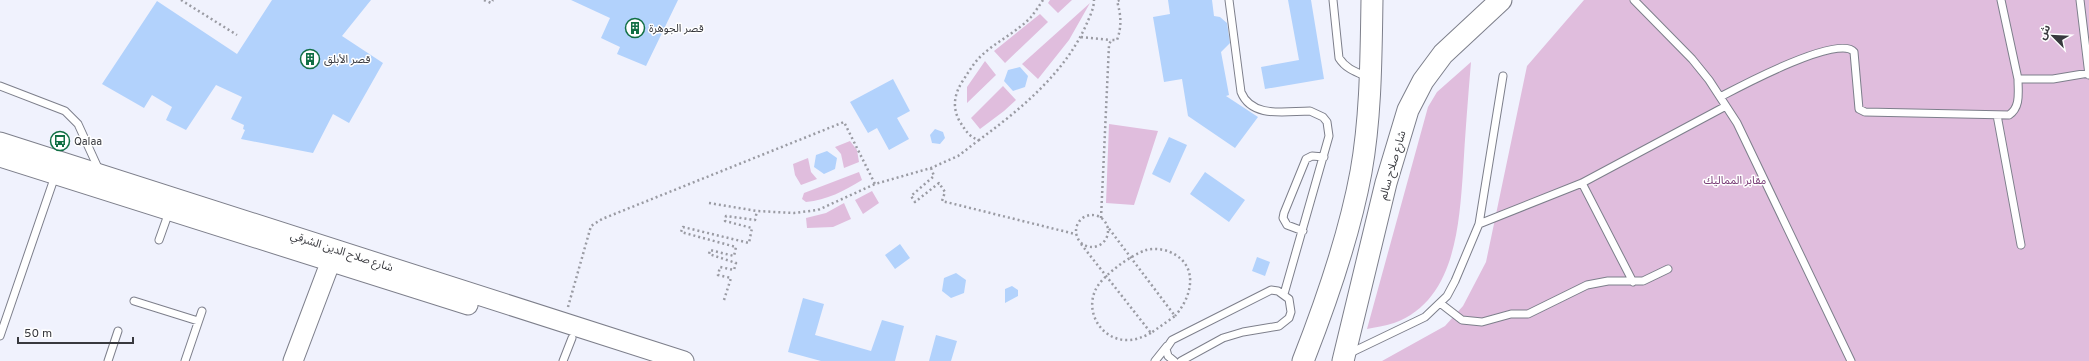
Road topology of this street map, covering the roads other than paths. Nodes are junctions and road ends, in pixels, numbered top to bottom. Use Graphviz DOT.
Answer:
graph roads {
  1 [pos="1229,0"];
  2 [pos="1333,0"];
  3 [pos="1372,0"];
  4 [pos="1501,0"];
  5 [pos="1634,0"];
  6 [pos="2001,0"];
  7 [pos="2080,0"];
  8 [pos="2089,74"];
  9 [pos="1503,76"];
  10 [pos="1371,78"];
  11 [pos="2018,79"];
  12 [pos="0,86"];
  13 [pos="1720,97"];
  14 [pos="1726,106"];
  15 [pos="1997,115"];
  16 [pos="0,142"];
  17 [pos="0,157"];
  18 [pos="1324,157"];
  19 [pos="100,174"];
  20 [pos="56,175"];
  21 [pos="1582,183"];
  22 [pos="169,211"];
  23 [pos="1478,224"];
  24 [pos="1303,230"];
  25 [pos="159,240"];
  26 [pos="2021,245"];
  27 [pos="333,256"];
  28 [pos="1668,269"];
  29 [pos="1633,282"];
  30 [pos="1284,294"];
  31 [pos="134,301"];
  32 [pos="1440,303"];
  33 [pos="202,311"];
  34 [pos="198,321"];
  35 [pos="118,331"];
  36 [pos="0,336"];
  37 [pos="572,338"];
  38 [pos="1167,346"];
  39 [pos="1344,359"];
  40 [pos="108,361"];
  41 [pos="185,361"];
  42 [pos="293,361"];
  43 [pos="563,361"];
  44 [pos="645,361"];
  45 [pos="684,361"];
  46 [pos="1155,361"];
  47 [pos="1174,361"];
  48 [pos="1181,361"];
  49 [pos="1303,361"];
  50 [pos="1851,361"];
  1 -- 18 [label="lane"];
  2 -- 10 [label="lane"];
  3 -- 10 [label="main road"];
  4 -- 39 [label="main road, شارع صلاح سالم"];
  5 -- 13 [label="lane"];
  6 -- 11 [label="lane"];
  7 -- 8 [label="lane"];
  8 -- 11 [label="lane"];
  9 -- 23 [label="lane"];
  10 -- 49 [label="main road"];
  11 -- 15 [label="lane"];
  12 -- 19 [label="lane"];
  13 -- 14 [label="lane"];
  13 -- 15 [label="lane"];
  14 -- 21 [label="lane"];
  14 -- 50 [label="lane"];
  15 -- 26 [label="lane"];
  16 -- 19 [label="main road, شارع صلاح الدين الشرقي"];
  17 -- 20 [label="main road, شارع صلاح الدين الشرقي"];
  18 -- 24 [label="lane"];
  18 -- 24 [label="lane"];
  19 -- 27 [label="main road, شارع صلاح الدين الشرقي"];
  20 -- 22 [label="main road, شارع صلاح الدين الشرقي"];
  20 -- 36 [label="lane"];
  21 -- 23 [label="lane"];
  21 -- 29 [label="lane"];
  22 -- 25 [label="lane"];
  22 -- 27 [label="main road, شارع صلاح الدين الشرقي"];
  23 -- 32 [label="lane"];
  24 -- 30 [label="lane"];
  27 -- 37 [label="main road, شارع صلاح الدين الشرقي"];
  27 -- 42 [label="main road"];
  27 -- 45 [label="main road, شارع صلاح الدين الشرقي"];
  28 -- 29 [label="lane"];
  29 -- 32 [label="lane"];
  30 -- 38 [label="lane"];
  30 -- 48 [label="lane"];
  31 -- 34 [label="lane"];
  32 -- 39 [label="lane"];
  33 -- 34 [label="lane"];
  34 -- 41 [label="lane"];
  35 -- 40 [label="lane"];
  37 -- 43 [label="lane"];
  37 -- 44 [label="main road, شارع صلاح الدين الشرقي"];
  38 -- 46 [label="lane"];
  38 -- 47 [label="lane"];
}
